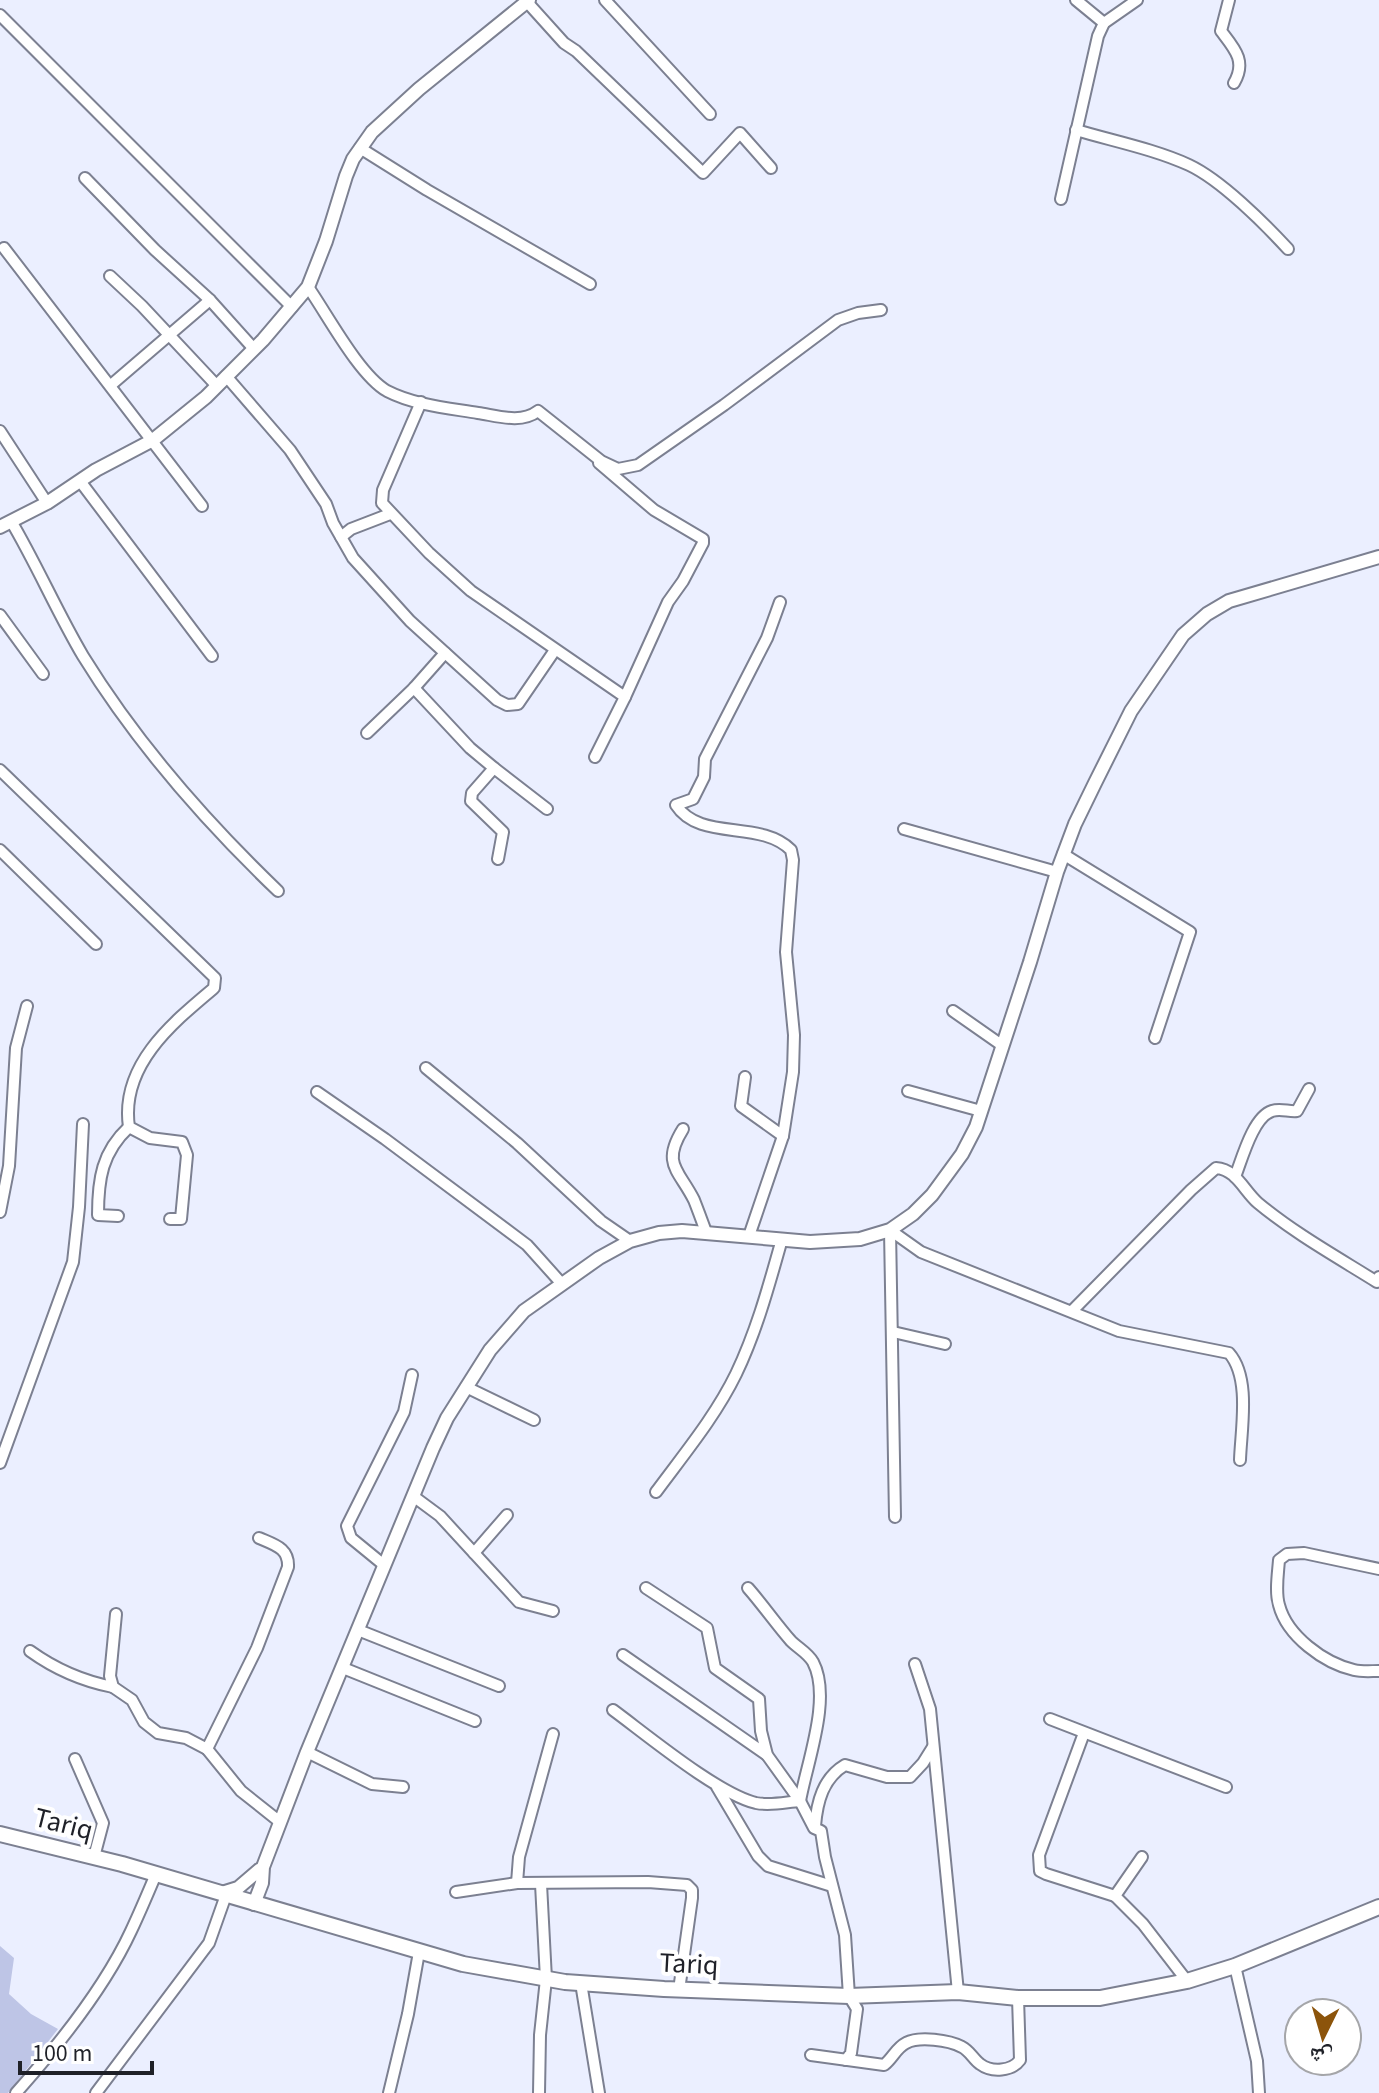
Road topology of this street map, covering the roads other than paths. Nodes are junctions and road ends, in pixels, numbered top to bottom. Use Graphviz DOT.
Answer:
graph roads {
  1 [pos="605,0"];
  2 [pos="1076,0"];
  3 [pos="1137,0"];
  4 [pos="1229,0"];
  5 [pos="528,1"];
  6 [pos="0,15"];
  7 [pos="1104,23"];
  8 [pos="1234,83"];
  9 [pos="710,114"];
  10 [pos="1076,130"];
  11 [pos="360,148"];
  12 [pos="771,168"];
  13 [pos="85,178"];
  14 [pos="1061,199"];
  15 [pos="4,248"];
  16 [pos="1288,249"];
  17 [pos="110,276"];
  18 [pos="590,284"];
  19 [pos="308,287"];
  20 [pos="210,300"];
  21 [pos="292,307"];
  22 [pos="881,310"];
  23 [pos="168,334"];
  24 [pos="254,349"];
  25 [pos="222,381"];
  26 [pos="111,385"];
  27 [pos="421,402"];
  28 [pos="530,417"];
  29 [pos="0,431"];
  30 [pos="153,440"];
  31 [pos="80,481"];
  32 [pos="47,503"];
  33 [pos="202,506"];
  34 [pos="390,514"];
  35 [pos="6,524"];
  36 [pos="341,537"];
  37 [pos="1379,557"];
  38 [pos="780,602"];
  39 [pos="0,615"];
  40 [pos="555,650"];
  41 [pos="445,653"];
  42 [pos="212,656"];
  43 [pos="43,674"];
  44 [pos="414,688"];
  45 [pos="625,697"];
  46 [pos="367,733"];
  47 [pos="595,757"];
  48 [pos="494,768"];
  49 [pos="0,770"];
  50 [pos="547,809"];
  51 [pos="904,829"];
  52 [pos="0,850"];
  53 [pos="1063,854"];
  54 [pos="498,859"];
  55 [pos="1057,872"];
  56 [pos="278,891"];
  57 [pos="96,944"];
  58 [pos="27,1006"];
  59 [pos="953,1011"];
  60 [pos="1155,1038"];
  61 [pos="1003,1046"];
  62 [pos="426,1068"];
  63 [pos="745,1077"];
  64 [pos="1309,1089"];
  65 [pos="908,1091"];
  66 [pos="317,1092"];
  67 [pos="981,1111"];
  68 [pos="83,1124"];
  69 [pos="129,1127"];
  70 [pos="683,1129"];
  71 [pos="783,1136"];
  72 [pos="1235,1177"];
  73 [pos="0,1212"];
  74 [pos="118,1216"];
  75 [pos="170,1219"];
  76 [pos="890,1230"];
  77 [pos="706,1232"];
  78 [pos="749,1236"];
  79 [pos="782,1239"];
  80 [pos="630,1241"];
  81 [pos="1378,1281"];
  82 [pos="562,1284"];
  83 [pos="1072,1311"];
  84 [pos="893,1332"];
  85 [pos="945,1344"];
  86 [pos="412,1375"];
  87 [pos="466,1387"];
  88 [pos="534,1420"];
  89 [pos="1240,1460"];
  90 [pos="0,1463"];
  91 [pos="656,1492"];
  92 [pos="413,1496"];
  93 [pos="507,1515"];
  94 [pos="895,1517"];
  95 [pos="259,1538"];
  96 [pos="474,1553"];
  97 [pos="384,1565"];
  98 [pos="1379,1569"];
  99 [pos="646,1588"];
  100 [pos="748,1588"];
  101 [pos="553,1611"];
  102 [pos="116,1614"];
  103 [pos="358,1630"];
  104 [pos="30,1651"];
  105 [pos="623,1655"];
  106 [pos="915,1664"];
  107 [pos="343,1668"];
  108 [pos="1379,1671"];
  109 [pos="499,1686"];
  110 [pos="113,1687"];
  111 [pos="613,1710"];
  112 [pos="1050,1719"];
  113 [pos="475,1721"];
  114 [pos="1084,1733"];
  115 [pos="553,1734"];
  116 [pos="933,1747"];
  117 [pos="207,1749"];
  118 [pos="307,1752"];
  119 [pos="767,1755"];
  120 [pos="75,1759"];
  121 [pos="715,1784"];
  122 [pos="403,1787"];
  123 [pos="1226,1787"];
  124 [pos="800,1801"];
  125 [pos="280,1822"];
  126 [pos="814,1828"];
  127 [pos="0,1834"];
  128 [pos="94,1857"];
  129 [pos="1142,1857"];
  130 [pos="262,1870"];
  131 [pos="156,1874"];
  132 [pos="517,1883"];
  133 [pos="541,1884"];
  134 [pos="832,1886"];
  135 [pos="456,1892"];
  136 [pos="1115,1896"];
  137 [pos="235,1898"];
  138 [pos="1379,1907"];
  139 [pos="275,1909"];
  140 [pos="419,1952"];
  141 [pos="1235,1966"];
  142 [pos="546,1979"];
  143 [pos="1187,1981"];
  144 [pos="581,1983"];
  145 [pos="679,1990"];
  146 [pos="958,1992"];
  147 [pos="849,1996"];
  148 [pos="1018,1998"];
  149 [pos="811,2055"];
  150 [pos="846,2060"];
  151 [pos="16,2093"];
  152 [pos="96,2093"];
  153 [pos="389,2093"];
  154 [pos="539,2093"];
  155 [pos="599,2093"];
  156 [pos="1261,2093"];
  1 -- 9 [label="street"];
  2 -- 7 [label="street"];
  3 -- 7 [label="street"];
  4 -- 8 [label="street"];
  5 -- 11 [label="street"];
  5 -- 12 [label="street"];
  6 -- 21 [label="street"];
  7 -- 10 [label="street"];
  10 -- 14 [label="street"];
  10 -- 16 [label="street"];
  11 -- 18 [label="street"];
  11 -- 19 [label="street"];
  13 -- 20 [label="street"];
  15 -- 26 [label="street"];
  17 -- 23 [label="street"];
  19 -- 21 [label="street"];
  19 -- 27 [label="street"];
  20 -- 23 [label="street"];
  20 -- 24 [label="street"];
  21 -- 24 [label="street"];
  22 -- 28 [label="street"];
  23 -- 25 [label="street"];
  23 -- 26 [label="street"];
  24 -- 25 [label="street"];
  25 -- 30 [label="street"];
  25 -- 36 [label="street"];
  26 -- 30 [label="street"];
  27 -- 28 [label="street"];
  27 -- 34 [label="street"];
  28 -- 45 [label="street"];
  29 -- 32 [label="street"];
  30 -- 31 [label="street"];
  30 -- 33 [label="street"];
  31 -- 32 [label="street"];
  31 -- 42 [label="street"];
  32 -- 35 [label="street"];
  34 -- 36 [label="street"];
  34 -- 40 [label="street"];
  35 -- 56 [label="street"];
  36 -- 41 [label="street"];
  37 -- 53 [label="street"];
  38 -- 71 [label="street"];
  39 -- 43 [label="street"];
  40 -- 41 [label="street"];
  40 -- 45 [label="street"];
  41 -- 44 [label="street"];
  44 -- 46 [label="street"];
  44 -- 48 [label="street"];
  45 -- 47 [label="street"];
  48 -- 50 [label="street"];
  48 -- 54 [label="street"];
  49 -- 69 [label="street"];
  51 -- 55 [label="street"];
  52 -- 57 [label="street"];
  53 -- 55 [label="street"];
  53 -- 60 [label="street"];
  55 -- 61 [label="street"];
  58 -- 73 [label="street"];
  59 -- 61 [label="street"];
  61 -- 67 [label="street"];
  62 -- 80 [label="street"];
  63 -- 71 [label="street"];
  64 -- 72 [label="street"];
  65 -- 67 [label="street"];
  66 -- 82 [label="street"];
  67 -- 76 [label="street"];
  68 -- 90 [label="street"];
  69 -- 74 [label="street"];
  69 -- 75 [label="street"];
  70 -- 77 [label="street"];
  71 -- 78 [label="street"];
  72 -- 81 [label="street"];
  72 -- 83 [label="street"];
  76 -- 79 [label="street"];
  76 -- 83 [label="street"];
  76 -- 84 [label="street"];
  77 -- 78 [label="street"];
  77 -- 80 [label="street"];
  78 -- 79 [label="street"];
  79 -- 91 [label="street"];
  80 -- 82 [label="street"];
  82 -- 87 [label="street"];
  83 -- 89 [label="street"];
  84 -- 85 [label="street"];
  84 -- 94 [label="street"];
  86 -- 97 [label="street"];
  87 -- 88 [label="street"];
  87 -- 92 [label="street"];
  92 -- 96 [label="street"];
  92 -- 97 [label="street"];
  93 -- 96 [label="street"];
  95 -- 117 [label="street"];
  96 -- 101 [label="street"];
  97 -- 103 [label="street"];
  98 -- 108 [label="street"];
  99 -- 119 [label="street"];
  100 -- 124 [label="street"];
  102 -- 110 [label="street"];
  103 -- 107 [label="street"];
  103 -- 109 [label="street"];
  104 -- 110 [label="street"];
  105 -- 119 [label="street"];
  106 -- 116 [label="street"];
  107 -- 113 [label="street"];
  107 -- 118 [label="street"];
  110 -- 117 [label="street"];
  111 -- 121 [label="street"];
  112 -- 114 [label="street"];
  114 -- 123 [label="street"];
  114 -- 136 [label="street"];
  115 -- 132 [label="street"];
  116 -- 126 [label="street"];
  116 -- 146 [label="street"];
  117 -- 125 [label="street"];
  118 -- 122 [label="street"];
  118 -- 125 [label="street"];
  119 -- 124 [label="street"];
  120 -- 128 [label="street"];
  121 -- 124 [label="street"];
  121 -- 134 [label="street"];
  124 -- 126 [label="street"];
  125 -- 130 [label="street"];
  126 -- 134 [label="street"];
  127 -- 128 [label="main road, Tariq"];
  128 -- 131 [label="main road, Tariq"];
  129 -- 136 [label="street"];
  130 -- 137 [label="street"];
  130 -- 137 [label="street"];
  130 -- 139 [label="street"];
  131 -- 137 [label="main road, Tariq"];
  131 -- 151 [label="street"];
  132 -- 133 [label="street"];
  132 -- 135 [label="street"];
  133 -- 142 [label="street"];
  133 -- 145 [label="street"];
  134 -- 147 [label="street"];
  136 -- 143 [label="street"];
  137 -- 139 [label="main road, Tariq"];
  137 -- 152 [label="street"];
  138 -- 141 [label="main road, Tariq"];
  139 -- 140 [label="main road, Tariq"];
  140 -- 142 [label="main road, Tariq"];
  140 -- 153 [label="street"];
  141 -- 143 [label="main road, Tariq"];
  141 -- 156 [label="street"];
  142 -- 144 [label="main road, Tariq"];
  142 -- 154 [label="street"];
  143 -- 148 [label="main road, Tariq"];
  144 -- 145 [label="main road, Tariq"];
  144 -- 155 [label="street"];
  145 -- 147 [label="main road, Tariq"];
  146 -- 147 [label="main road, Tariq"];
  146 -- 148 [label="main road, Tariq"];
  147 -- 150 [label="street"];
  148 -- 150 [label="street"];
  149 -- 150 [label="street"];
}
